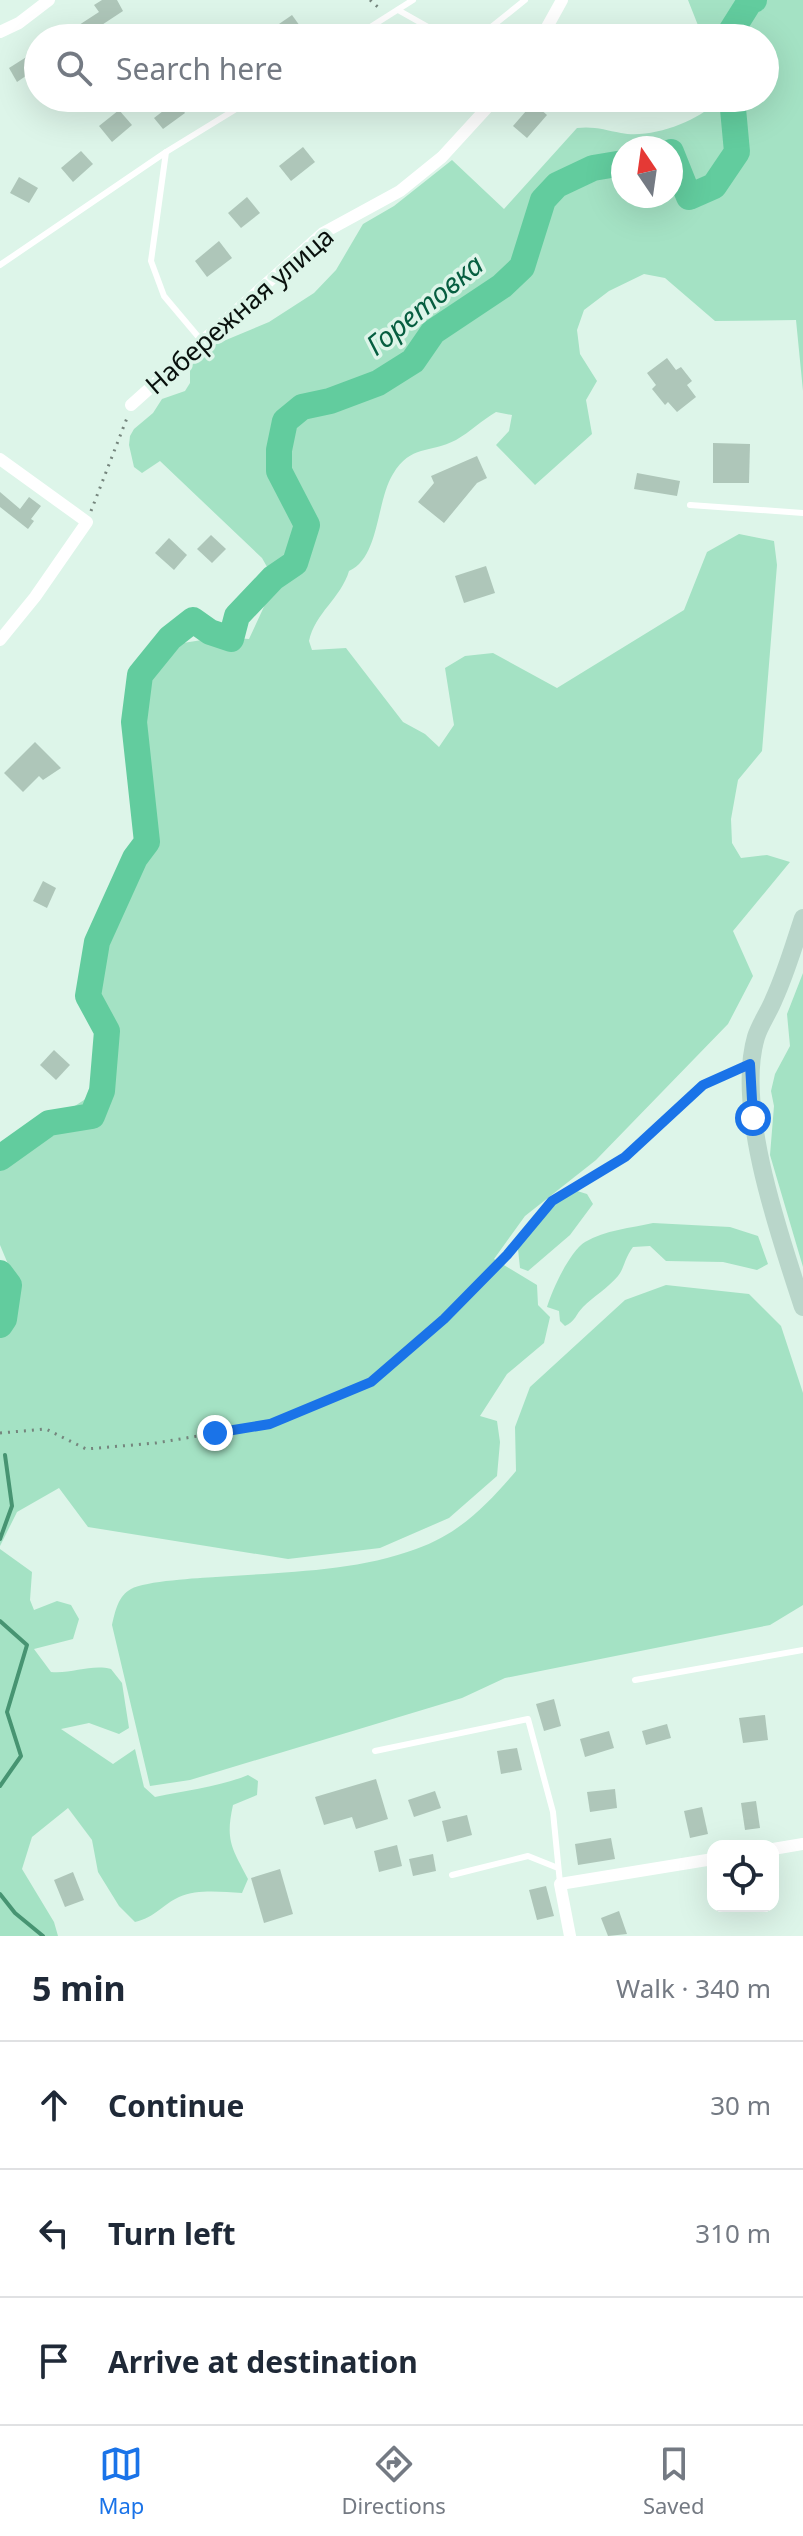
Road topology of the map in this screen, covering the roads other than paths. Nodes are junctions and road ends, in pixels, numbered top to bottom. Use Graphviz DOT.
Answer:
graph roads {
  1 [pos="49,0"];
  2 [pos="413,0"];
  3 [pos="525,0"];
  4 [pos="562,0"];
  5 [pos="398,10"];
  6 [pos="376,24"];
  7 [pos="423,24"];
  8 [pos="495,24"];
  9 [pos="549,24"];
  10 [pos="0,32"];
  11 [pos="231,112"];
  12 [pos="483,112"];
  13 [pos="166,152"];
  14 [pos="0,265"];
  15 [pos="201,340"];
  16 [pos="131,405"];
  17 [pos="0,459"];
  18 [pos="690,505"];
  19 [pos="803,513"];
  20 [pos="0,640"];
  21 [pos="803,918"];
  22 [pos="803,1307"];
  23 [pos="803,1650"];
  24 [pos="635,1680"];
  25 [pos="375,1751"];
  26 [pos="803,1844"];
  27 [pos="779,1848"];
  28 [pos="707,1860"];
  29 [pos="558,1868"];
  30 [pos="452,1875"];
  31 [pos="560,1884"];
  32 [pos="570,1936"];
  1 -- 10 [label="street"];
  2 -- 5 [label="lane"];
  3 -- 8 [label="lane"];
  4 -- 9 [label="street"];
  5 -- 6 [label="lane"];
  5 -- 7 [label="lane"];
  11 -- 13 [label="lane"];
  12 -- 15 [label="street, Набережная улица"];
  13 -- 14 [label="lane"];
  13 -- 15 [label="lane"];
  15 -- 16 [label="street, Набережная улица"];
  17 -- 20 [label="street"];
  18 -- 19 [label="lane"];
  21 -- 22 [label="street"];
  23 -- 24 [label="lane"];
  25 -- 29 [label="lane"];
  26 -- 27 [label="street"];
  28 -- 31 [label="street"];
  29 -- 30 [label="lane"];
  29 -- 31 [label="lane"];
  31 -- 32 [label="street"];
}
